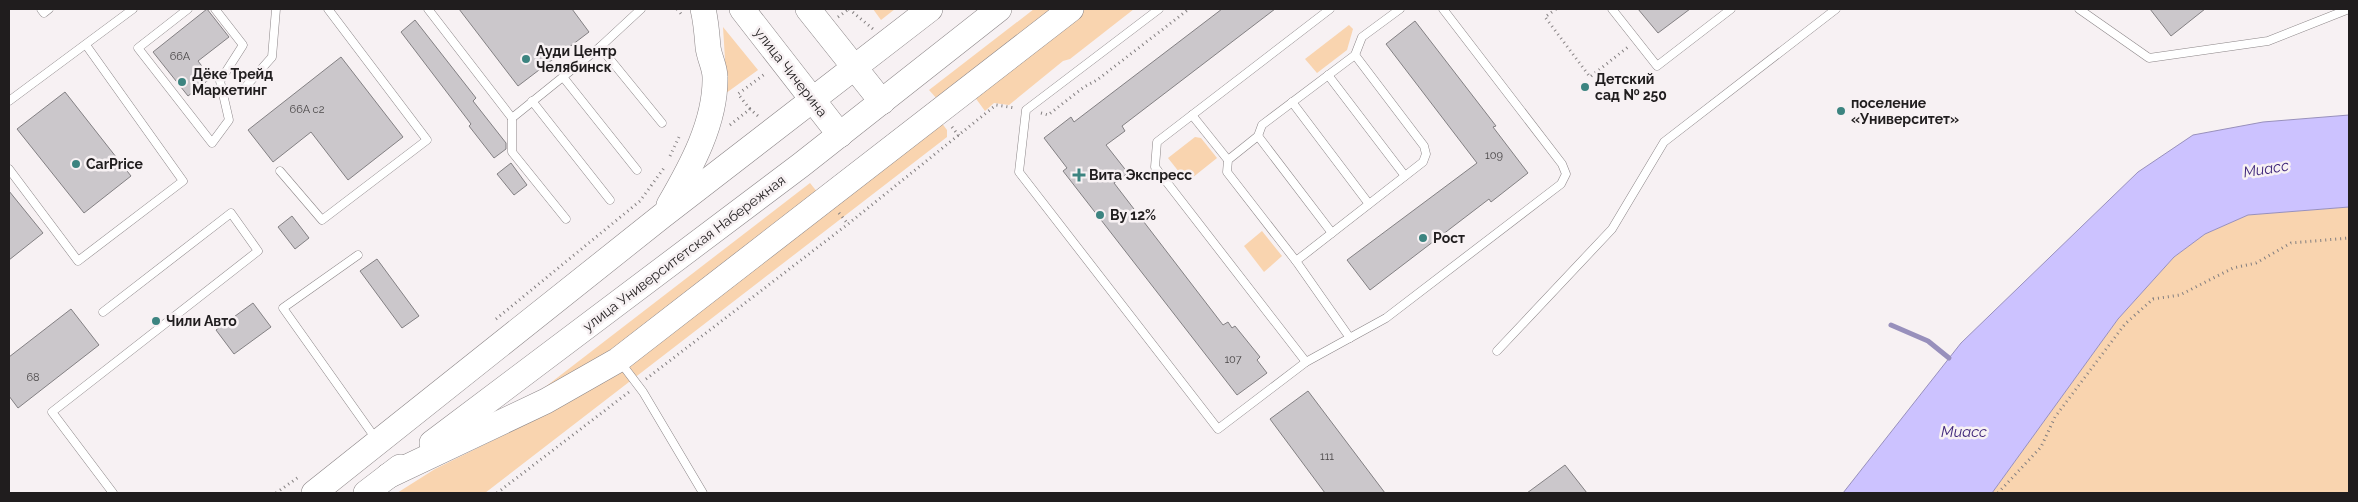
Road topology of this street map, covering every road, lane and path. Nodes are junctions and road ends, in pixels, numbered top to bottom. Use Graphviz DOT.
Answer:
graph roads {
  1 [pos="42,9"];
  2 [pos="49,9"];
  3 [pos="133,9"];
  4 [pos="188,9"];
  5 [pos="215,9"];
  6 [pos="276,9"];
  7 [pos="328,9"];
  8 [pos="428,9"];
  9 [pos="641,9"];
  10 [pos="677,9"];
  11 [pos="742,9"];
  12 [pos="808,9"];
  13 [pos="930,9"];
  14 [pos="999,9"];
  15 [pos="1070,9"];
  16 [pos="1159,9"];
  17 [pos="1330,9"];
  18 [pos="1400,9"];
  19 [pos="1443,9"];
  20 [pos="1556,9"];
  21 [pos="1612,9"];
  22 [pos="1731,9"];
  23 [pos="1836,9"];
  24 [pos="2079,9"];
  25 [pos="2349,9"];
  26 [pos="695,15"];
  27 [pos="1637,41"];
  28 [pos="86,45"];
  29 [pos="600,47"];
  30 [pos="1355,55"];
  31 [pos="854,66"];
  32 [pos="1328,75"];
  33 [pos="563,77"];
  34 [pos="241,92"];
  35 [pos="813,99"];
  36 [pos="9,101"];
  37 [pos="532,101"];
  38 [pos="882,102"];
  39 [pos="1292,102"];
  40 [pos="1192,115"];
  41 [pos="512,118"];
  42 [pos="662,123"];
  43 [pos="682,129"];
  44 [pos="840,136"];
  45 [pos="959,136"];
  46 [pos="1258,136"];
  47 [pos="1228,160"];
  48 [pos="9,169"];
  49 [pos="636,170"];
  50 [pos="280,171"];
  51 [pos="1405,176"];
  52 [pos="610,200"];
  53 [pos="1369,204"];
  54 [pos="662,216"];
  55 [pos="566,219"];
  56 [pos="1332,233"];
  57 [pos="2349,238"];
  58 [pos="358,255"];
  59 [pos="1296,260"];
  60 [pos="103,312"];
  61 [pos="496,319"];
  62 [pos="1350,338"];
  63 [pos="1497,351"];
  64 [pos="618,360"];
  65 [pos="1306,362"];
  66 [pos="638,385"];
  67 [pos="379,442"];
  68 [pos="388,476"];
  69 [pos="113,493"];
  70 [pos="314,493"];
  71 [pos="366,493"];
  72 [pos="497,493"];
  73 [pos="703,493"];
  74 [pos="1998,493"];
  1 -- 2 [label="lane"];
  3 -- 28 [label="lane"];
  4 -- 5 [label="lane"];
  6 -- 34 [label="lane"];
  7 -- 50 [label="lane"];
  8 -- 41 [label="lane"];
  9 -- 29 [label="lane"];
  10 -- 26 [label="path"];
  11 -- 35 [label="main road, улица Чичерина"];
  12 -- 31 [label="main road"];
  13 -- 31 [label="main road"];
  14 -- 38 [label="main road, улица Университетская Набережная"];
  15 -- 64 [label="main road"];
  16 -- 65 [label="lane"];
  17 -- 40 [label="lane"];
  18 -- 30 [label="lane"];
  19 -- 62 [label="lane"];
  20 -- 27 [label="path"];
  21 -- 27 [label="lane"];
  22 -- 27 [label="lane"];
  23 -- 63 [label="lane"];
  24 -- 25 [label="lane"];
  26 -- 54 [label="main road"];
  28 -- 36 [label="lane"];
  28 -- 48 [label="lane"];
  29 -- 33 [label="lane"];
  29 -- 42 [label="lane"];
  30 -- 32 [label="lane"];
  30 -- 51 [label="lane"];
  31 -- 35 [label="main road"];
  31 -- 38 [label="main road"];
  32 -- 39 [label="lane"];
  32 -- 51 [label="lane"];
  33 -- 37 [label="lane"];
  33 -- 49 [label="lane"];
  35 -- 44 [label="main road, улица Чичерина"];
  35 -- 54 [label="main road"];
  37 -- 41 [label="lane"];
  37 -- 52 [label="lane"];
  38 -- 44 [label="main road, улица Университетская Набережная"];
  39 -- 46 [label="lane"];
  39 -- 53 [label="lane"];
  40 -- 47 [label="lane"];
  40 -- 65 [label="lane"];
  41 -- 55 [label="lane"];
  43 -- 61 [label="path"];
  44 -- 68 [label="main road, улица Университетская Набережная"];
  45 -- 66 [label="path"];
  46 -- 47 [label="lane"];
  46 -- 56 [label="lane"];
  47 -- 59 [label="lane"];
  51 -- 53 [label="lane"];
  53 -- 56 [label="lane"];
  54 -- 67 [label="main road"];
  56 -- 59 [label="lane"];
  57 -- 74 [label="path"];
  58 -- 67 [label="lane"];
  59 -- 62 [label="lane"];
  60 -- 69 [label="lane"];
  62 -- 65 [label="lane"];
  64 -- 66 [label="lane"];
  64 -- 68 [label="main road"];
  66 -- 72 [label="path"];
  66 -- 73 [label="lane"];
  67 -- 70 [label="main road"];
  68 -- 71 [label="main road, улица Университетская Набережная"];
}
